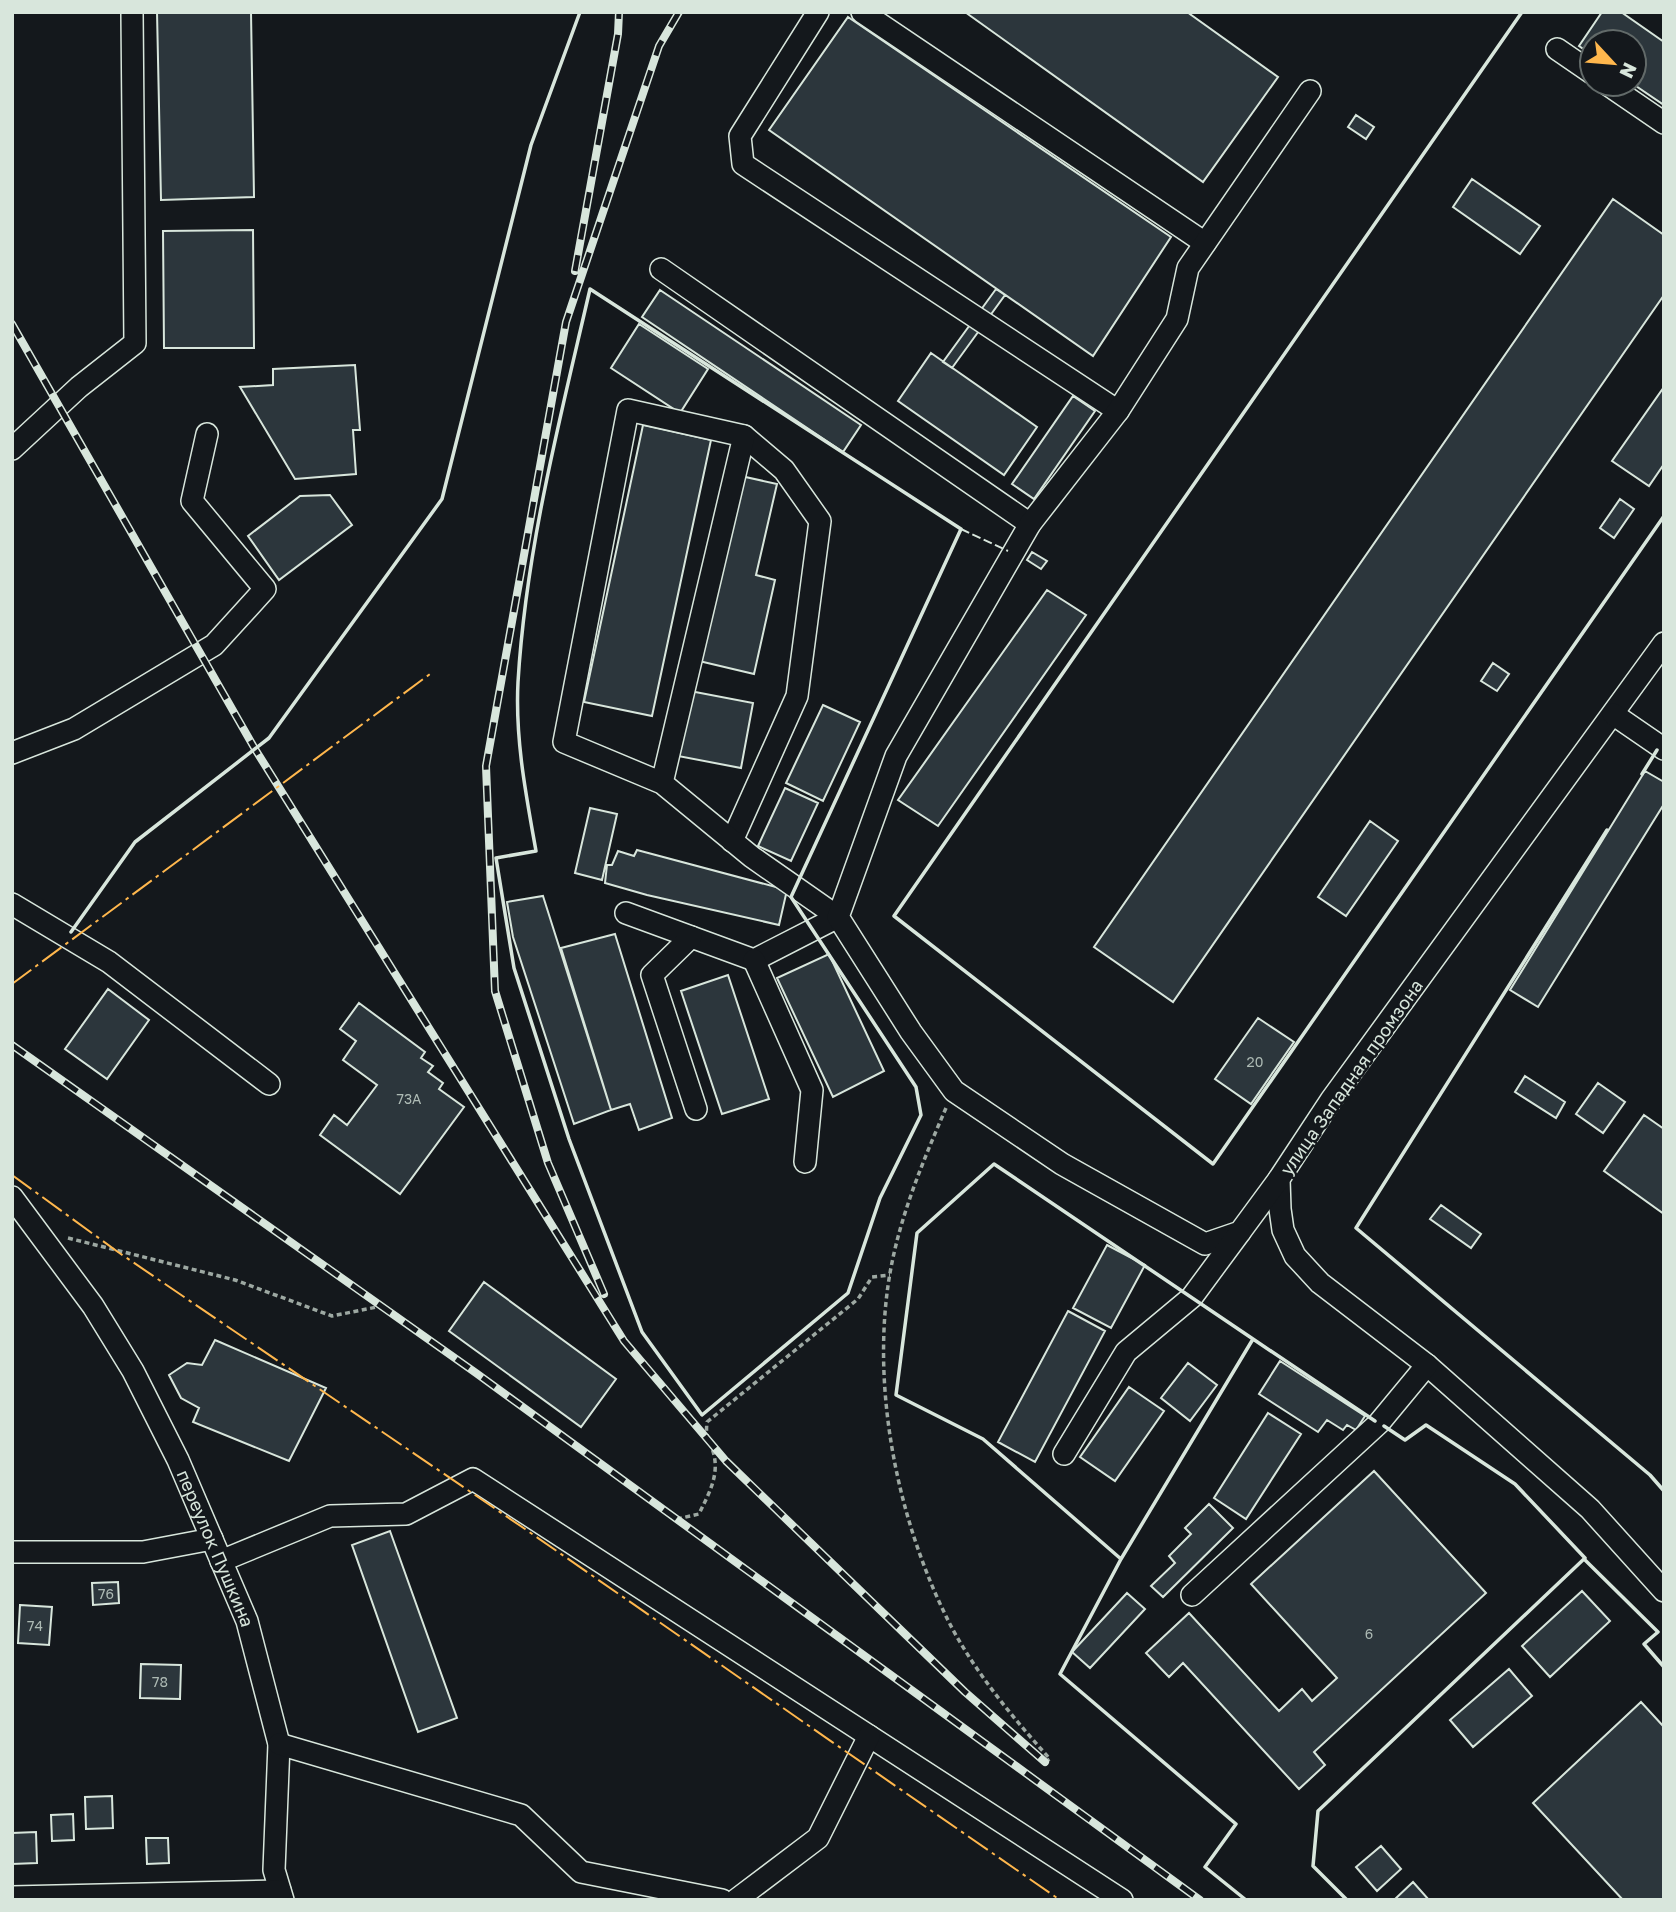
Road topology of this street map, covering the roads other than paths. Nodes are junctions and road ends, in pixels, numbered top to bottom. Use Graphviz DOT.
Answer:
graph roads {
  1 [pos="132,12"];
  2 [pos="818,12"];
  3 [pos="862,12"];
  4 [pos="1557,49"];
  5 [pos="1578,63"];
  6 [pos="1310,92"];
  7 [pos="1627,98"];
  8 [pos="1664,123"];
  9 [pos="1205,243"];
  10 [pos="661,269"];
  11 [pos="1118,411"];
  12 [pos="207,434"];
  13 [pos="744,436"];
  14 [pos="12,449"];
  15 [pos="1030,524"];
  16 [pos="1664,643"];
  17 [pos="1613,714"];
  18 [pos="1664,749"];
  19 [pos="12,753"];
  20 [pos="662,783"];
  21 [pos="732,841"];
  22 [pos="12,904"];
  23 [pos="626,913"];
  24 [pos="838,917"];
  25 [pos="691,937"];
  26 [pos="754,960"];
  27 [pos="269,1084"];
  28 [pos="696,1109"];
  29 [pos="805,1162"];
  30 [pos="1279,1179"];
  31 [pos="12,1197"];
  32 [pos="1240,1232"];
  33 [pos="1427,1365"];
  34 [pos="1064,1454"];
  35 [pos="212,1539"];
  36 [pos="12,1552"];
  37 [pos="221,1561"];
  38 [pos="1664,1591"];
  39 [pos="1192,1595"];
  40 [pos="869,1736"];
  41 [pos="279,1744"];
  42 [pos="282,1895"];
  43 [pos="12,1897"];
  44 [pos="722,1900"];
  45 [pos="736,1900"];
  46 [pos="1122,1900"];
  1 -- 14 [label="street"];
  2 -- 11 [label="street"];
  3 -- 9 [label="street"];
  4 -- 5 [label="street"];
  6 -- 9 [label="street"];
  7 -- 8 [label="street"];
  9 -- 11 [label="street"];
  10 -- 15 [label="street"];
  11 -- 15 [label="street"];
  12 -- 19 [label="street"];
  13 -- 20 [label="street"];
  13 -- 20 [label="street"];
  13 -- 21 [label="street"];
  15 -- 24 [label="street"];
  16 -- 17 [label="street, улица Западная промзона"];
  17 -- 18 [label="street"];
  17 -- 30 [label="street, улица Западная промзона"];
  20 -- 21 [label="street"];
  21 -- 24 [label="street"];
  22 -- 27 [label="street"];
  23 -- 25 [label="street"];
  24 -- 26 [label="street"];
  24 -- 32 [label="street"];
  25 -- 26 [label="street"];
  25 -- 28 [label="street"];
  26 -- 29 [label="street"];
  30 -- 32 [label="street"];
  30 -- 33 [label="street, улица Западная промзона"];
  31 -- 35 [label="street, переулок Пушкина"];
  32 -- 34 [label="street"];
  33 -- 38 [label="street, улица Западная промзона"];
  33 -- 39 [label="street"];
  35 -- 36 [label="street"];
  35 -- 37 [label="street, переулок Пушкина"];
  37 -- 40 [label="street"];
  37 -- 41 [label="street, переулок Пушкина"];
  40 -- 45 [label="street"];
  40 -- 46 [label="street"];
  41 -- 42 [label="street, переулок Пушкина"];
  41 -- 44 [label="street"];
  42 -- 43 [label="street"];
}
